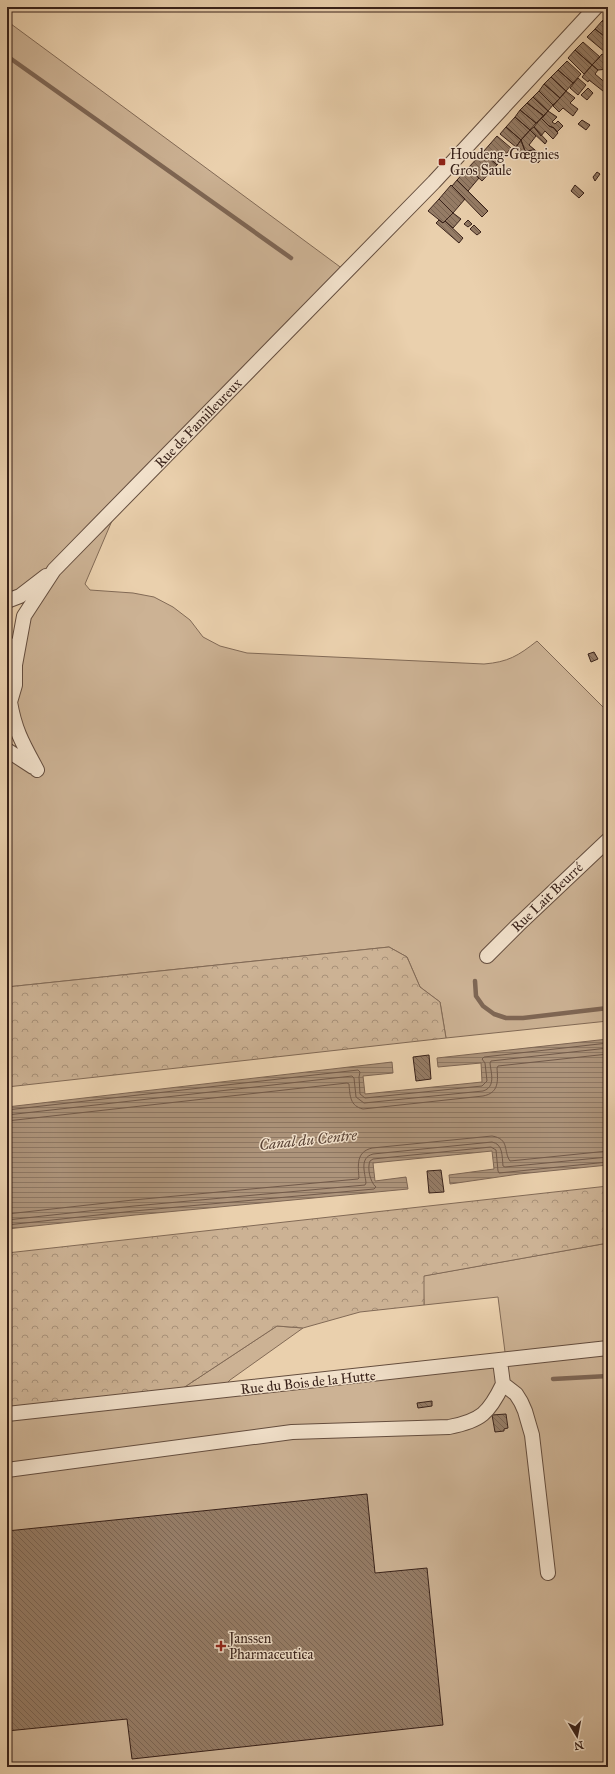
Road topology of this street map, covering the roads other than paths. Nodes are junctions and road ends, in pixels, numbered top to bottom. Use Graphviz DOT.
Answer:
graph roads {
  1 [pos="596,7"];
  2 [pos="54,570"];
  3 [pos="7,602"];
  4 [pos="7,643"];
  5 [pos="15,665"];
  6 [pos="9,705"];
  7 [pos="7,750"];
  8 [pos="608,840"];
  9 [pos="487,956"];
  10 [pos="608,1348"];
  11 [pos="500,1361"];
  12 [pos="503,1384"];
  13 [pos="7,1414"];
  14 [pos="7,1470"];
  15 [pos="548,1573"];
  1 -- 2 [label="street, Rue de Familleureux"];
  2 -- 3 [label="street"];
  2 -- 5 [label="street, Rue de Familleureux"];
  4 -- 5 [label="street, Rue de Familleureux"];
  5 -- 6 [label="street, Rue de Familleureux"];
  6 -- 7 [label="street"];
  8 -- 9 [label="street, Rue Lait Beurré"];
  10 -- 11 [label="street, Rue du Bois de la Hutte"];
  11 -- 12 [label="street"];
  11 -- 13 [label="street, Rue du Bois de la Hutte"];
  12 -- 14 [label="street"];
  12 -- 15 [label="street"];
}
